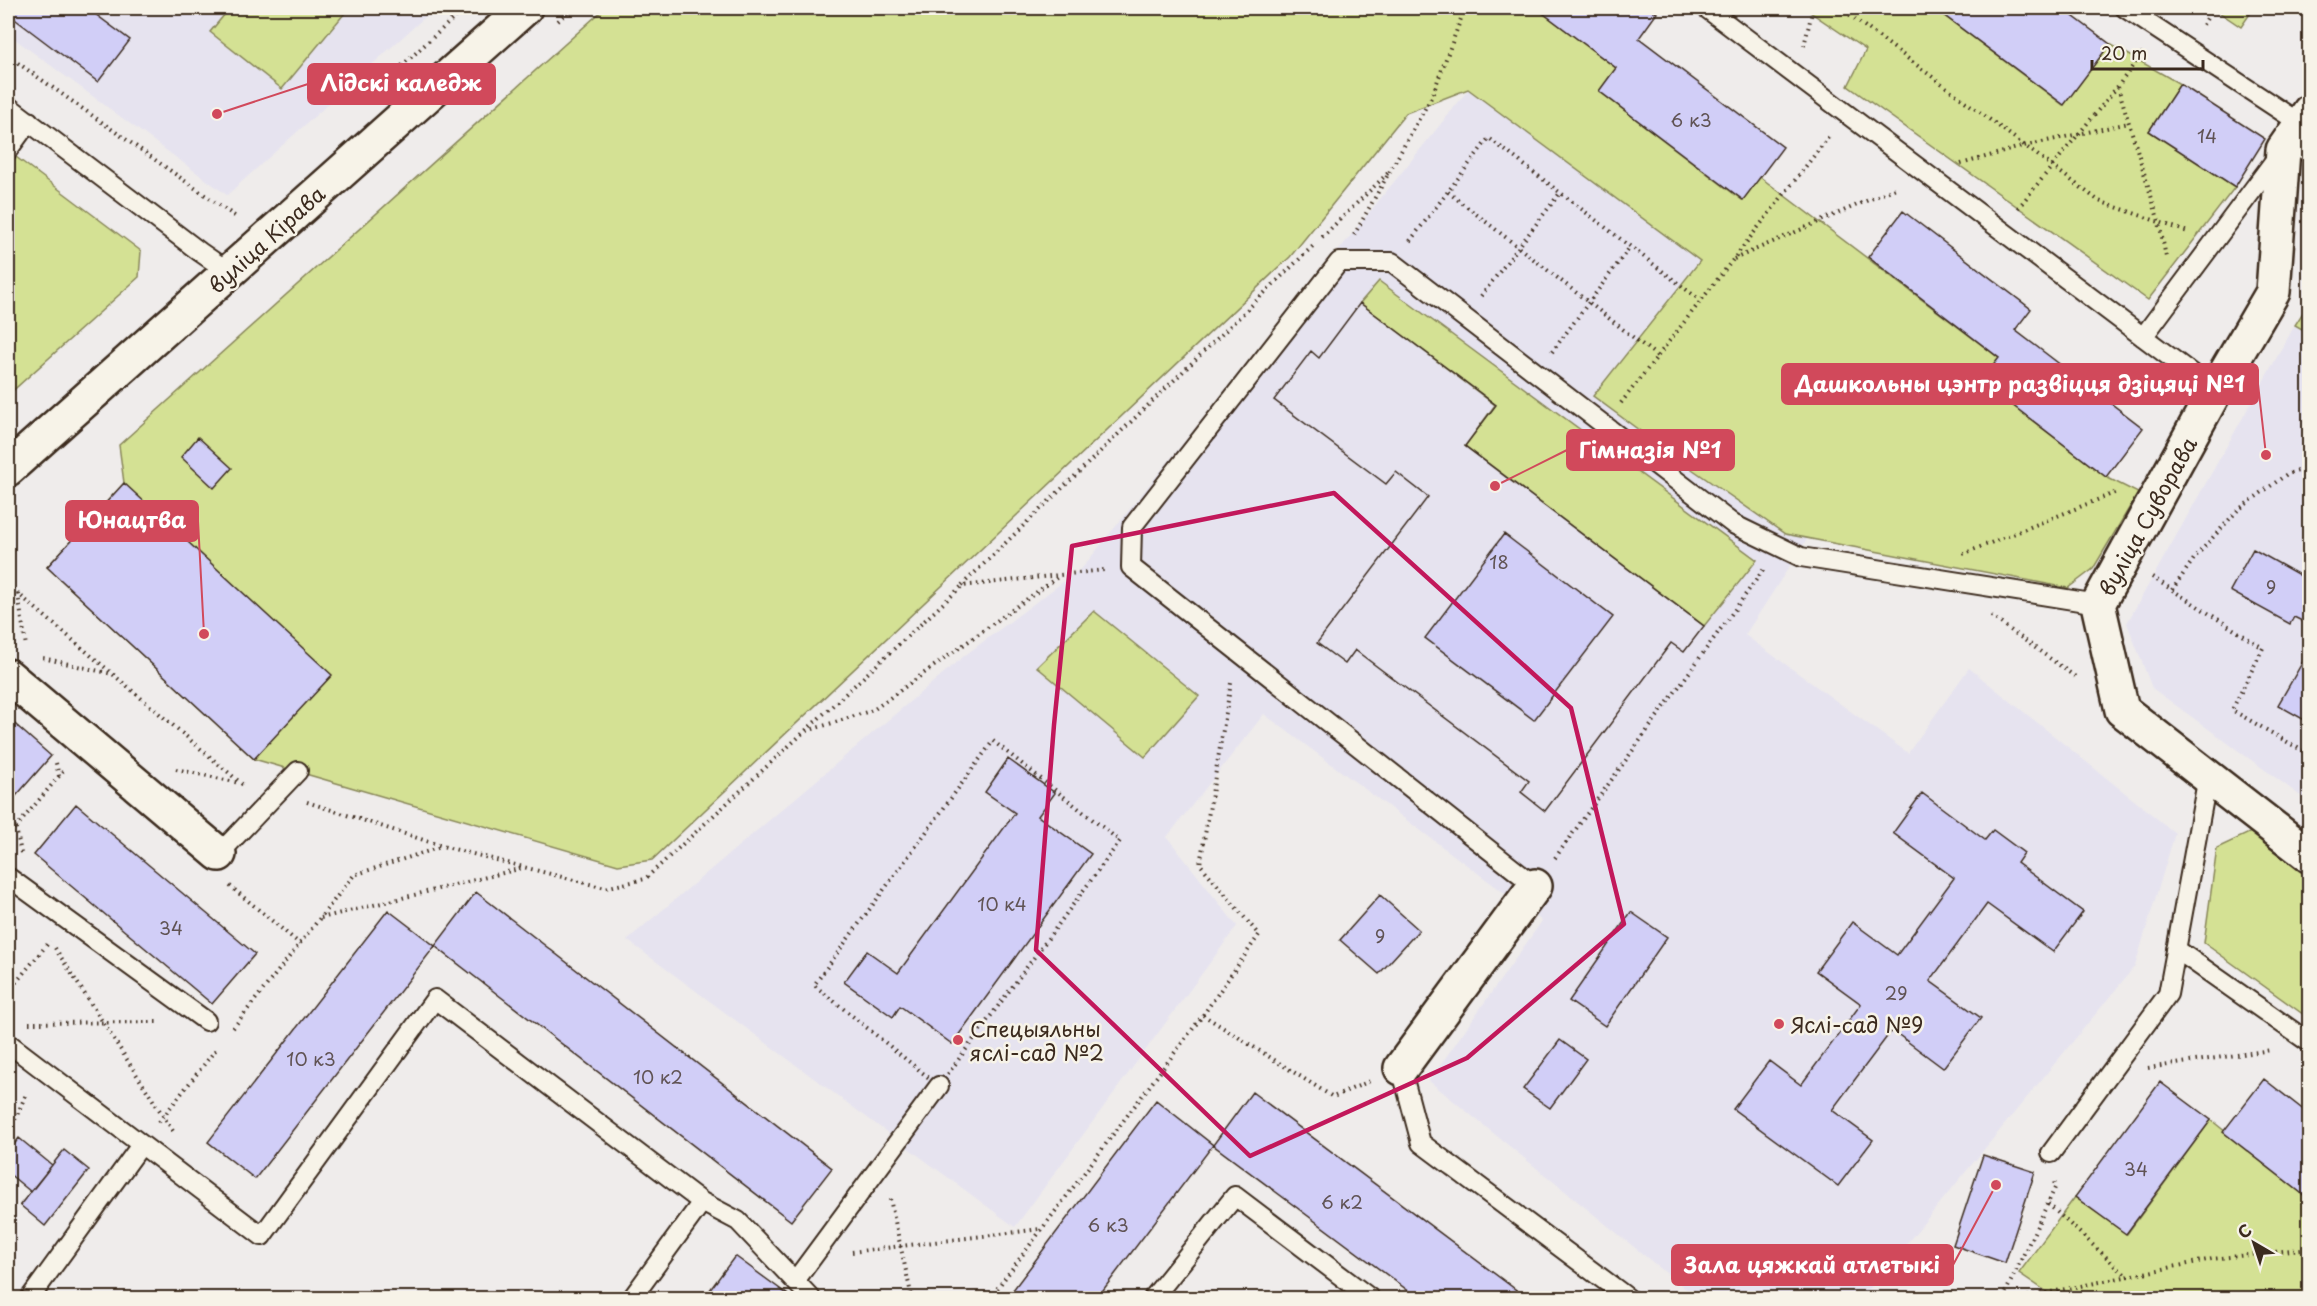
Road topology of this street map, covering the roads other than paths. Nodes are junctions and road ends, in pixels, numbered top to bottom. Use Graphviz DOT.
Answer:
graph roads {
  1 [pos="525,8"];
  2 [pos="1706,8"];
  3 [pos="2125,8"];
  4 [pos="8,106"];
  5 [pos="28,121"];
  6 [pos="2298,136"];
  7 [pos="8,150"];
  8 [pos="229,272"];
  9 [pos="2143,337"];
  10 [pos="2215,391"];
  11 [pos="8,469"];
  12 [pos="2098,604"];
  13 [pos="8,676"];
  14 [pos="298,771"];
  15 [pos="2208,776"];
  16 [pos="219,854"];
  17 [pos="2310,856"];
  18 [pos="8,877"];
  19 [pos="1534,886"];
  20 [pos="2176,949"];
  21 [pos="206,1021"];
  22 [pos="8,1043"];
  23 [pos="2310,1043"];
  24 [pos="1401,1068"];
  25 [pos="939,1086"];
  26 [pos="141,1144"];
  27 [pos="2051,1153"];
  28 [pos="702,1202"];
  29 [pos="795,1281"];
  30 [pos="30,1299"];
  31 [pos="632,1299"];
  32 [pos="812,1299"];
  33 [pos="1154,1299"];
  34 [pos="1370,1299"];
  35 [pos="1628,1299"];
  1 -- 8 [label="street, вуліца Кірава"];
  2 -- 9 [label="lane"];
  3 -- 6 [label="lane"];
  4 -- 5 [label="lane"];
  5 -- 7 [label="lane"];
  5 -- 8 [label="lane"];
  6 -- 9 [label="lane"];
  6 -- 10 [label="street, вуліца Суворава"];
  8 -- 11 [label="street, вуліца Кірава"];
  9 -- 10 [label="lane"];
  10 -- 12 [label="street, вуліца Суворава"];
  12 -- 15 [label="street, вуліца Суворава"];
  12 -- 19 [label="lane"];
  13 -- 16 [label="street"];
  14 -- 16 [label="lane"];
  15 -- 17 [label="street"];
  15 -- 20 [label="lane"];
  18 -- 21 [label="lane"];
  19 -- 24 [label="street"];
  20 -- 23 [label="lane"];
  20 -- 27 [label="lane"];
  22 -- 26 [label="lane"];
  24 -- 35 [label="lane"];
  25 -- 29 [label="lane"];
  26 -- 28 [label="lane"];
  26 -- 30 [label="lane"];
  28 -- 29 [label="lane"];
  28 -- 31 [label="lane"];
  29 -- 32 [label="lane"];
  33 -- 34 [label="lane"];
}
